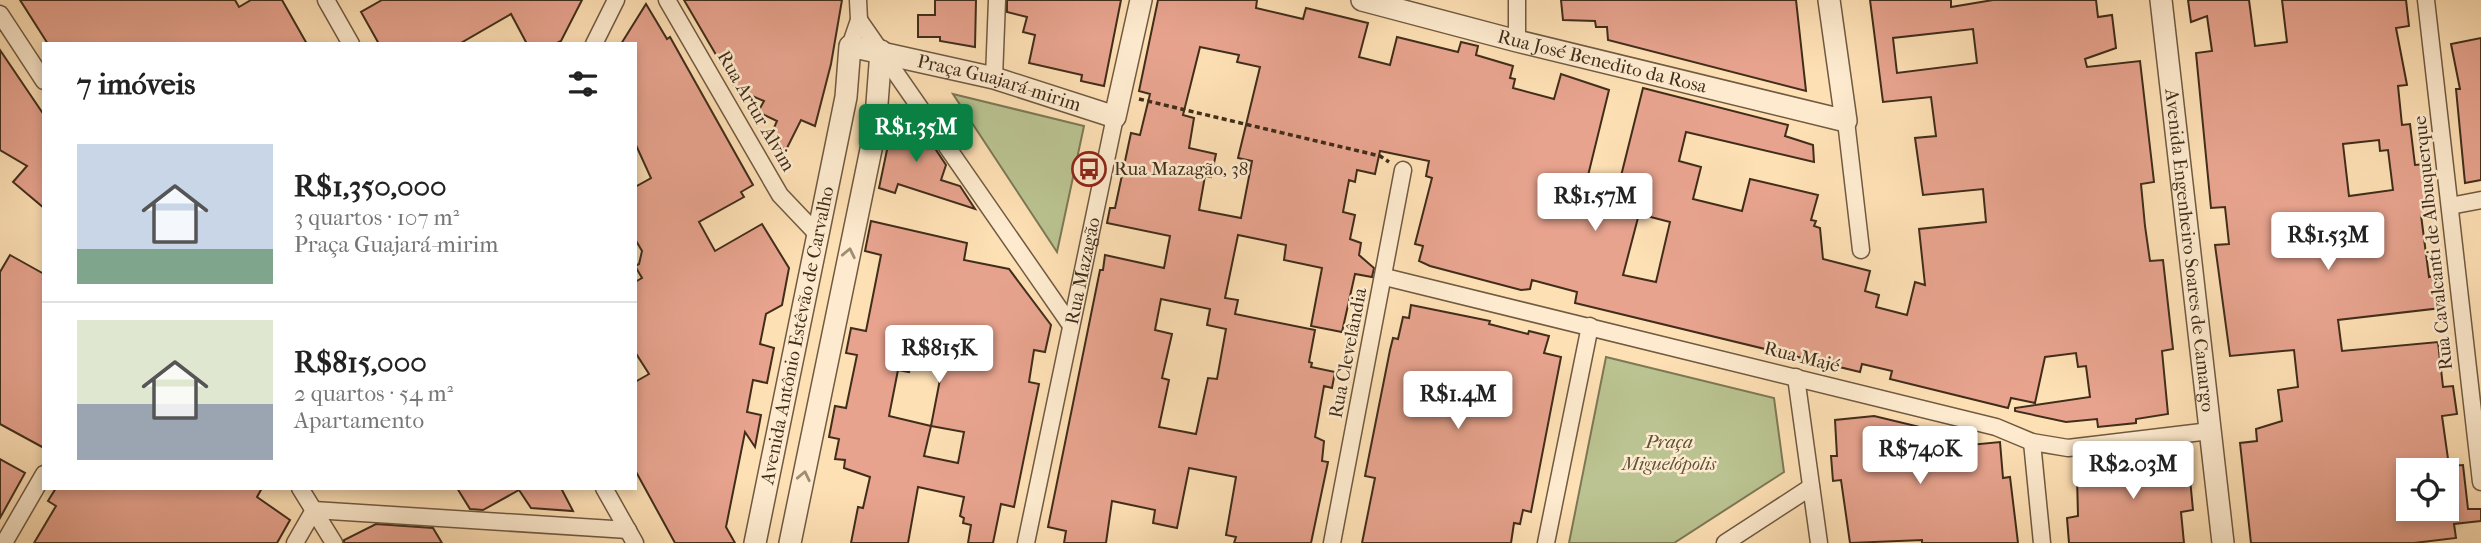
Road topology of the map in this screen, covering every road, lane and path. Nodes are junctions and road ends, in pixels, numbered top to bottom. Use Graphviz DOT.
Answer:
graph roads {
  1 [pos="326,0"];
  2 [pos="616,0"];
  3 [pos="667,0"];
  4 [pos="858,0"];
  5 [pos="996,0"];
  6 [pos="1141,0"];
  7 [pos="1362,0"];
  8 [pos="1517,0"];
  9 [pos="1829,0"];
  10 [pos="2161,0"];
  11 [pos="2426,0"];
  12 [pos="0,14"];
  13 [pos="859,20"];
  14 [pos="1517,41"];
  15 [pos="350,42"];
  16 [pos="595,42"];
  17 [pos="850,46"];
  18 [pos="881,51"];
  19 [pos="42,78"];
  20 [pos="995,78"];
  21 [pos="1120,95"];
  22 [pos="1115,117"];
  23 [pos="1846,121"];
  24 [pos="1403,170"];
  25 [pos="2481,200"];
  26 [pos="2450,206"];
  27 [pos="818,235"];
  28 [pos="1861,250"];
  29 [pos="1385,277"];
  30 [pos="1070,324"];
  31 [pos="1590,326"];
  32 [pos="1796,377"];
  33 [pos="2210,430"];
  34 [pos="2032,442"];
  35 [pos="2479,442"];
  36 [pos="42,477"];
  37 [pos="2481,482"];
  38 [pos="1811,487"];
  39 [pos="301,490"];
  40 [pos="605,490"];
  41 [pos="314,510"];
  42 [pos="631,536"];
  43 [pos="4,543"];
  44 [pos="295,543"];
  45 [pos="334,543"];
  46 [pos="755,543"];
  47 [pos="791,543"];
  48 [pos="1026,543"];
  49 [pos="1332,543"];
  50 [pos="1546,543"];
  51 [pos="1725,543"];
  52 [pos="1818,543"];
  53 [pos="2042,543"];
  54 [pos="2223,543"];
  1 -- 15 [label="street"];
  2 -- 16 [label="street"];
  3 -- 27 [label="street, Rua Artur Alvim"];
  4 -- 13 [label="street"];
  5 -- 20 [label="street"];
  6 -- 21 [label="street, Rua Mazagão"];
  7 -- 14 [label="street, Rua José Benedito da Rosa"];
  8 -- 14 [label="street"];
  9 -- 23 [label="street"];
  10 -- 33 [label="street, Avenida Engenheiro Soares de Camargo"];
  11 -- 26 [label="street, Rua Cavalcanti de Albuquerque"];
  12 -- 19 [label="street"];
  13 -- 17 [label="street"];
  13 -- 18 [label="street"];
  14 -- 23 [label="street, Rua José Benedito da Rosa"];
  17 -- 18 [label="street, Praça Guajará-mirim"];
  17 -- 27 [label="street, Avenida Antônio Estêvão de Carvalho"];
  18 -- 20 [label="street, Praça Guajará-mirim"];
  18 -- 30 [label="street, Praça Guajará-mirim"];
  47 -- 18 [label="street, Avenida Antônio Estêvão de Carvalho, one-way"];
  20 -- 22 [label="street, Praça Guajará-mirim"];
  21 -- 22 [label="street, Rua Mazagão"];
  21 -- 24 [label="path"];
  22 -- 30 [label="street, Rua Mazagão"];
  23 -- 28 [label="street"];
  24 -- 29 [label="street, Rua Clevelândia"];
  25 -- 26 [label="street"];
  26 -- 35 [label="street, Rua Cavalcanti de Albuquerque"];
  27 -- 46 [label="street, Avenida Antônio Estêvão de Carvalho"];
  29 -- 31 [label="street, Rua Majé"];
  29 -- 49 [label="street, Rua Clevelândia"];
  30 -- 48 [label="street, Rua Mazagão"];
  31 -- 32 [label="street, Rua Majé"];
  31 -- 50 [label="street"];
  32 -- 34 [label="street, Rua Majé"];
  32 -- 38 [label="street"];
  33 -- 34 [label="street, Rua Majé"];
  33 -- 54 [label="street, Avenida Engenheiro Soares de Camargo"];
  34 -- 53 [label="street"];
  35 -- 37 [label="street, Rua Cavalcanti de Albuquerque"];
  36 -- 43 [label="street"];
  38 -- 51 [label="street"];
  38 -- 52 [label="street"];
  39 -- 41 [label="street"];
  40 -- 42 [label="street"];
  41 -- 42 [label="street"];
  41 -- 44 [label="street"];
  41 -- 45 [label="street"];
}
